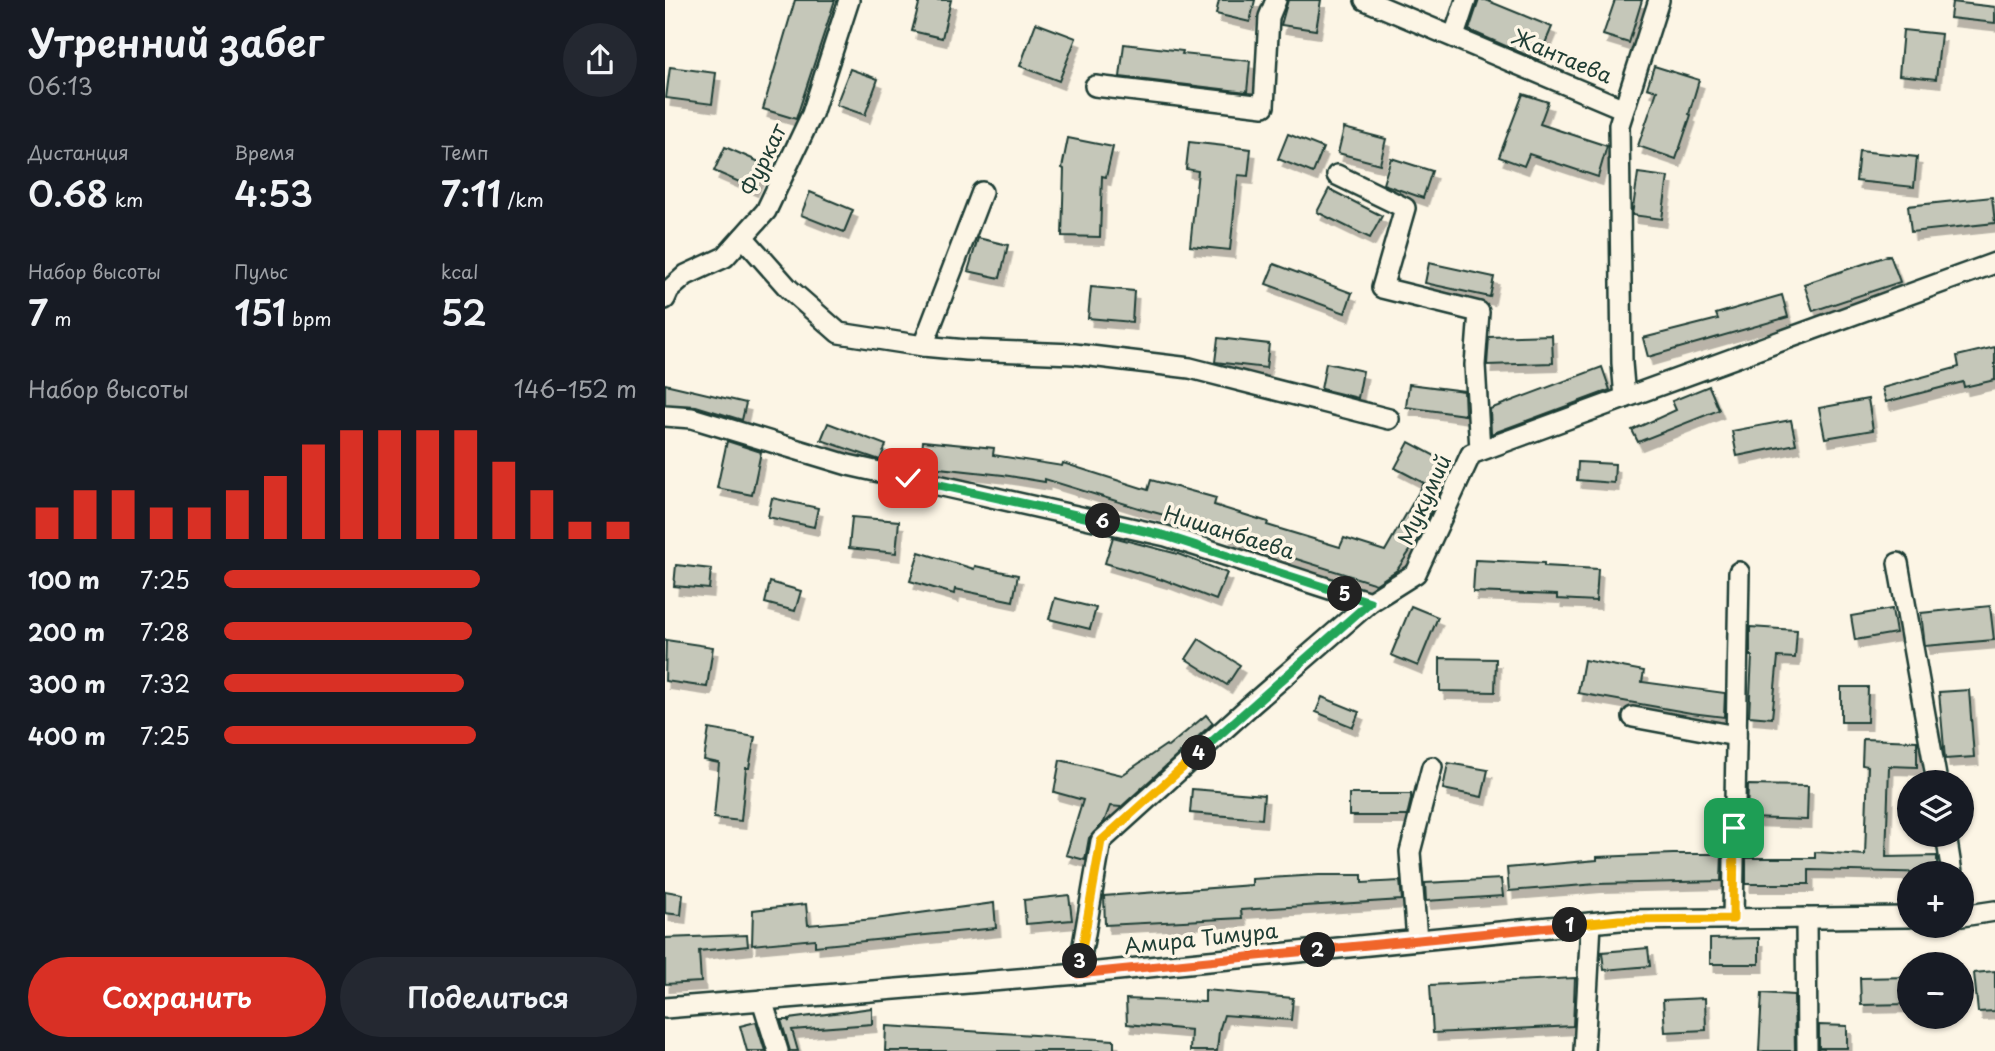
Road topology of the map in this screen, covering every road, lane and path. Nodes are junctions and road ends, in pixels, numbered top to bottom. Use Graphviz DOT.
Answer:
graph roads {
  1 [pos="849,0"];
  2 [pos="1276,0"];
  3 [pos="1365,0"];
  4 [pos="1466,0"];
  5 [pos="1659,0"];
  6 [pos="1454,36"];
  7 [pos="1095,86"];
  8 [pos="1625,108"];
  9 [pos="1337,175"];
  10 [pos="982,192"];
  11 [pos="743,237"];
  12 [pos="1995,263"];
  13 [pos="665,299"];
  14 [pos="923,346"];
  15 [pos="1625,398"];
  16 [pos="665,416"];
  17 [pos="1389,419"];
  18 [pos="1480,450"];
  19 [pos="1898,563"];
  20 [pos="1739,572"];
  21 [pos="1370,602"];
  22 [pos="1633,717"];
  23 [pos="1736,736"];
  24 [pos="1432,767"];
  25 [pos="1935,770"];
  26 [pos="1995,911"];
  27 [pos="1974,914"];
  28 [pos="1897,917"];
  29 [pos="1806,918"];
  30 [pos="1733,919"];
  31 [pos="1591,923"];
  32 [pos="1417,940"];
  33 [pos="1078,974"];
  34 [pos="762,1000"];
  35 [pos="665,1008"];
  36 [pos="778,1051"];
  37 [pos="1584,1051"];
  38 [pos="1807,1051"];
  1 -- 11 [label="street, Фуркат"];
  2 -- 7 [label="street"];
  3 -- 6 [label="street, Жантаева"];
  4 -- 6 [label="street"];
  5 -- 8 [label="street"];
  6 -- 8 [label="street, Жантаева"];
  8 -- 15 [label="street"];
  9 -- 18 [label="street"];
  10 -- 14 [label="street"];
  11 -- 13 [label="street, Фуркат"];
  11 -- 14 [label="street"];
  12 -- 15 [label="street, Мукумий"];
  14 -- 17 [label="street"];
  15 -- 18 [label="street, Мукумий"];
  16 -- 21 [label="street, Нишанбаева"];
  18 -- 21 [label="street, Мукумий"];
  19 -- 25 [label="street"];
  20 -- 23 [label="street"];
  21 -- 33 [label="street, Мукумий"];
  22 -- 23 [label="street"];
  23 -- 30 [label="street"];
  24 -- 32 [label="street"];
  26 -- 27 [label="street"];
  28 -- 29 [label="street, Амира Тимура"];
  29 -- 30 [label="street, Амира Тимура"];
  29 -- 38 [label="street"];
  30 -- 31 [label="street, Амира Тимура"];
  31 -- 32 [label="street, Амира Тимура"];
  31 -- 37 [label="street"];
  32 -- 33 [label="street, Амира Тимура"];
  33 -- 34 [label="street, Амира Тимура"];
  34 -- 35 [label="street, Амира Тимура"];
  34 -- 36 [label="street"];
}
